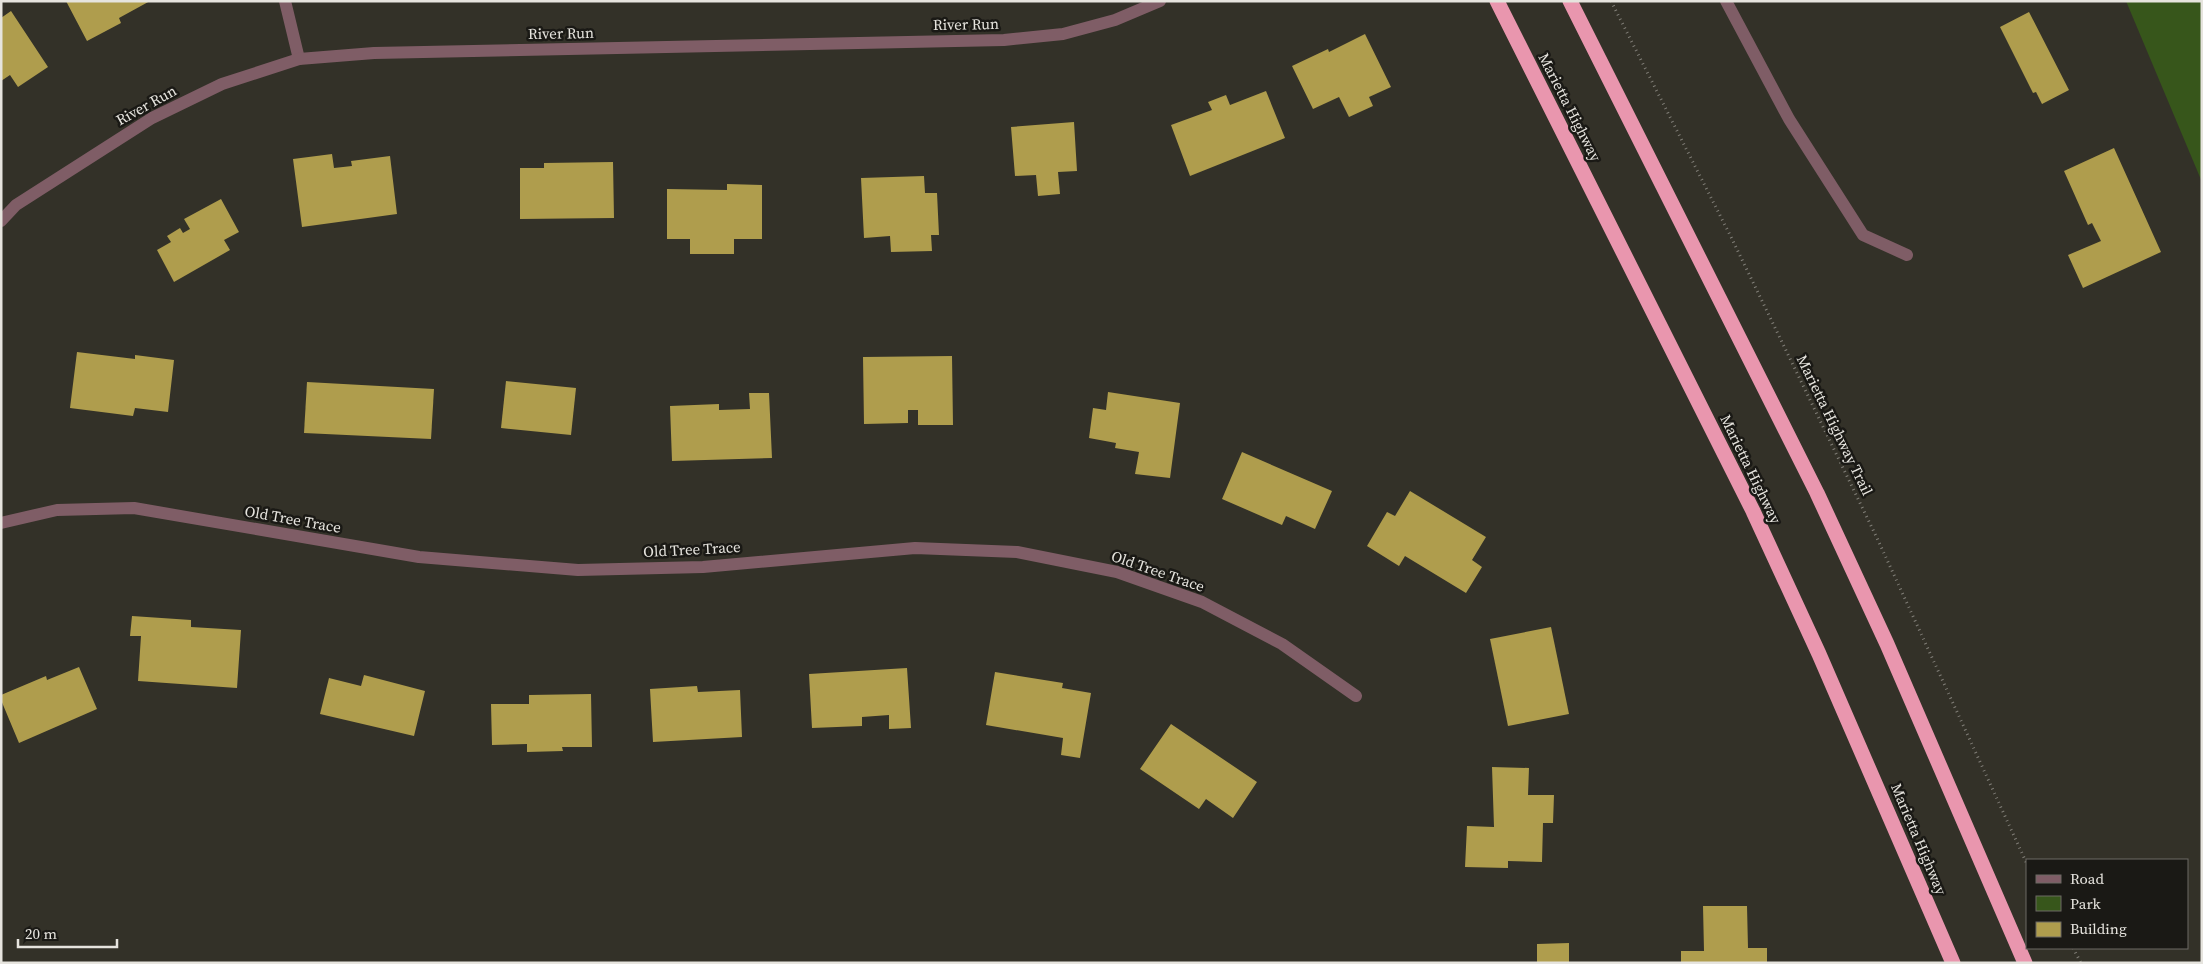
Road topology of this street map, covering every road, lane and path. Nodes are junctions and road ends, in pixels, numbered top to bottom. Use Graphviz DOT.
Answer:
graph roads {
  1 [pos="285,1"];
  2 [pos="1160,1"];
  3 [pos="1497,1"];
  4 [pos="1570,1"];
  5 [pos="1611,1"];
  6 [pos="1726,1"];
  7 [pos="299,59"];
  8 [pos="1,221"];
  9 [pos="1907,255"];
  10 [pos="1,523"];
  11 [pos="1356,696"];
  12 [pos="2026,862"];
  13 [pos="2074,949"];
  14 [pos="1952,963"];
  15 [pos="2025,963"];
  16 [pos="2082,963"];
  1 -- 7 [label="street"];
  2 -- 7 [label="street, River Run"];
  3 -- 14 [label="highway, Marietta Highway"];
  4 -- 15 [label="highway"];
  5 -- 12 [label="path, Marietta Highway Trail"];
  6 -- 9 [label="street"];
  7 -- 8 [label="street, River Run"];
  10 -- 11 [label="street, Old Tree Trace"];
  13 -- 16 [label="path"];
}
